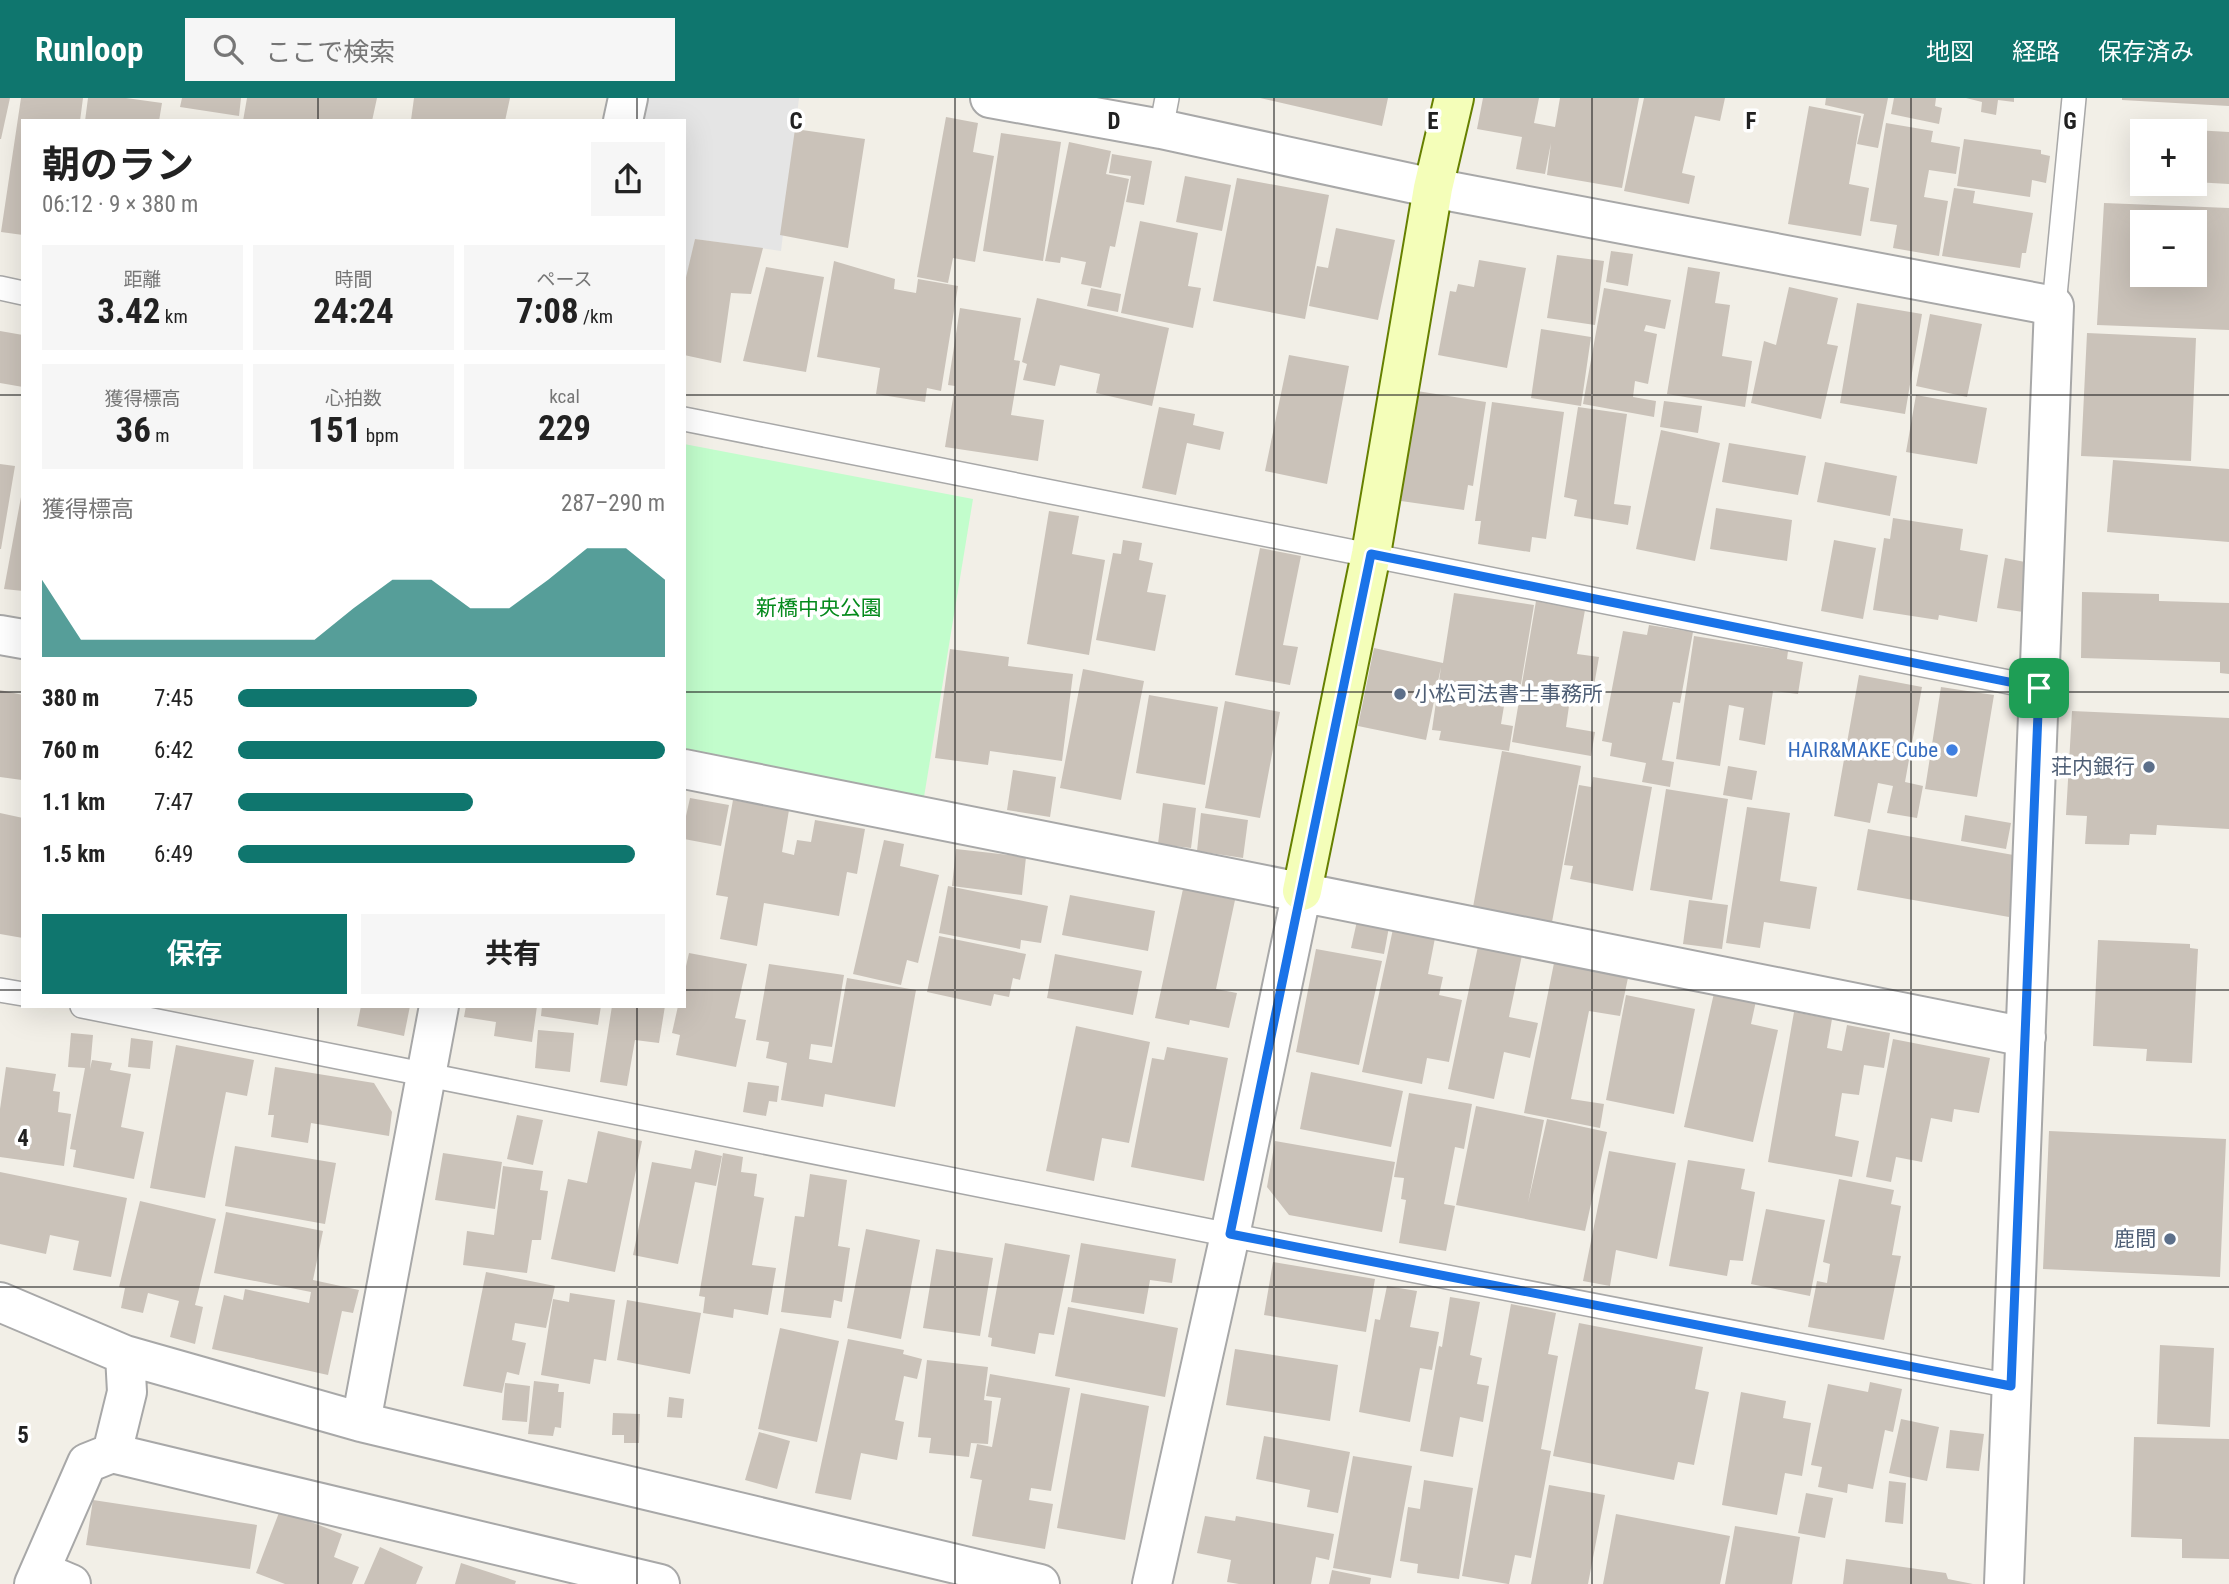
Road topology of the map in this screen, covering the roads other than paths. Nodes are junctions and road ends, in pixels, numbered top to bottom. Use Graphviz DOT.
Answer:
graph roads {
  1 [pos="628,98"];
  2 [pos="990,98"];
  3 [pos="1454,98"];
  4 [pos="2074,98"];
  5 [pos="1164,113"];
  6 [pos="623,119"];
  7 [pos="1433,188"];
  8 [pos="0,288"];
  9 [pos="21,293"];
  10 [pos="2054,306"];
  11 [pos="686,419"];
  12 [pos="1371,554"];
  13 [pos="0,635"];
  14 [pos="21,639"];
  15 [pos="2039,688"];
  16 [pos="686,769"];
  17 [pos="1302,891"];
  18 [pos="0,990"];
  19 [pos="21,995"];
  20 [pos="92,1008"];
  21 [pos="439,1008"];
  22 [pos="2026,1037"];
  23 [pos="426,1074"];
  24 [pos="1230,1234"];
  25 [pos="0,1302"];
  26 [pos="125,1355"];
  27 [pos="2011,1386"];
  28 [pos="360,1422"];
  29 [pos="112,1453"];
  30 [pos="48,1580"];
  31 [pos="660,1584"];
  32 [pos="1040,1584"];
  33 [pos="1152,1584"];
  34 [pos="2004,1584"];
  1 -- 6 [label="street"];
  2 -- 5 [label="street"];
  3 -- 7 [label="street"];
  4 -- 10 [label="lane"];
  5 -- 7 [label="street"];
  7 -- 10 [label="street"];
  7 -- 12 [label="street"];
  8 -- 9 [label="lane"];
  10 -- 15 [label="street"];
  11 -- 12 [label="lane"];
  12 -- 15 [label="lane"];
  12 -- 17 [label="street"];
  13 -- 14 [label="street"];
  15 -- 22 [label="street"];
  16 -- 17 [label="street"];
  17 -- 22 [label="street"];
  17 -- 24 [label="street"];
  18 -- 19 [label="lane"];
  20 -- 23 [label="lane"];
  21 -- 23 [label="street"];
  22 -- 27 [label="street"];
  23 -- 24 [label="lane"];
  23 -- 28 [label="street"];
  24 -- 27 [label="lane"];
  24 -- 33 [label="street"];
  25 -- 26 [label="street"];
  26 -- 28 [label="street"];
  26 -- 29 [label="street"];
  27 -- 34 [label="street"];
  28 -- 32 [label="street"];
  29 -- 30 [label="street"];
  29 -- 31 [label="street"];
}
